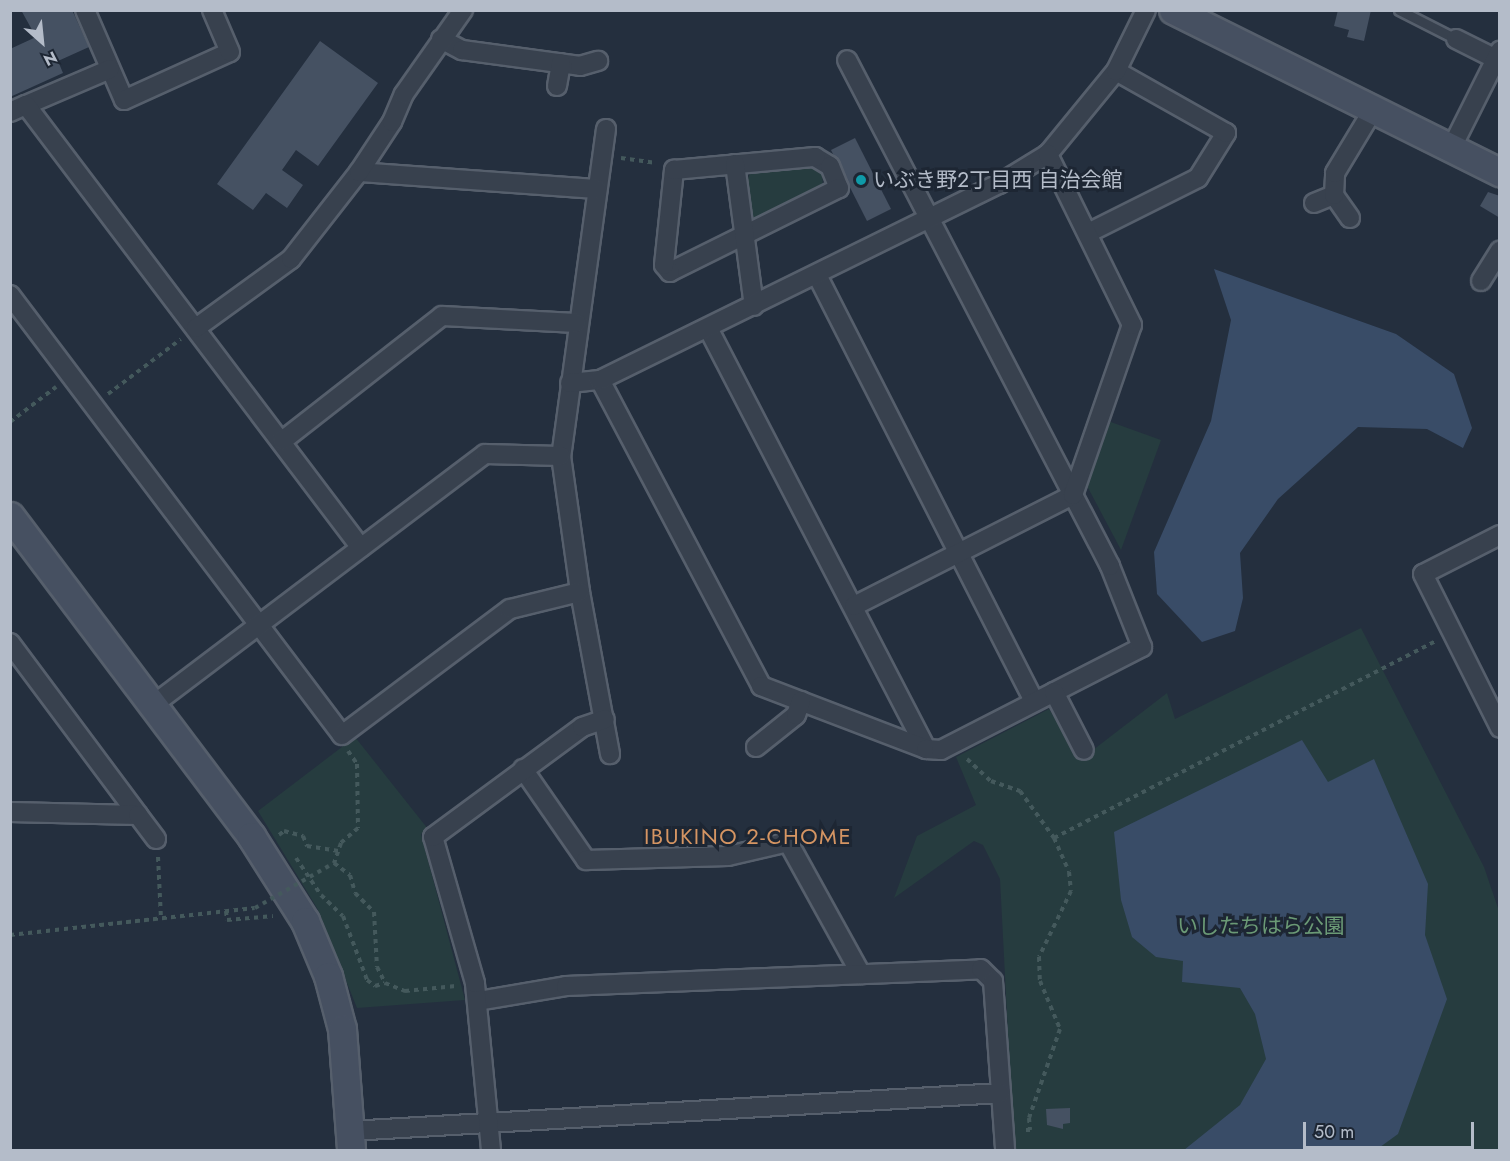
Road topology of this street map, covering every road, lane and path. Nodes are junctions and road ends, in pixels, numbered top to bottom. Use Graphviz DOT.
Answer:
graph roads {
  1 [pos="85,10"];
  2 [pos="212,10"];
  3 [pos="1146,10"];
  4 [pos="1173,10"];
  5 [pos="1400,10"];
  6 [pos="457,12"];
  7 [pos="441,39"];
  8 [pos="1456,39"];
  9 [pos="1498,55"];
  10 [pos="847,60"];
  11 [pos="598,61"];
  12 [pos="561,63"];
  13 [pos="110,69"];
  14 [pos="1116,71"];
  15 [pos="558,86"];
  16 [pos="18,108"];
  17 [pos="1373,110"];
  18 [pos="606,129"];
  19 [pos="1452,149"];
  20 [pos="1048,154"];
  21 [pos="602,155"];
  22 [pos="735,164"];
  23 [pos="674,170"];
  24 [pos="359,172"];
  25 [pos="1500,172"];
  26 [pos="597,189"];
  27 [pos="1334,195"];
  28 [pos="1314,203"];
  29 [pos="932,217"];
  30 [pos="1350,218"];
  31 [pos="1088,233"];
  32 [pos="745,235"];
  33 [pos="1500,250"];
  34 [pos="816,275"];
  35 [pos="1481,281"];
  36 [pos="10,295"];
  37 [pos="753,306"];
  38 [pos="577,324"];
  39 [pos="196,328"];
  40 [pos="708,328"];
  41 [pos="71,376"];
  42 [pos="600,380"];
  43 [pos="570,383"];
  44 [pos="93,405"];
  45 [pos="10,422"];
  46 [pos="282,441"];
  47 [pos="561,456"];
  48 [pos="1073,495"];
  49 [pos="10,516"];
  50 [pos="1500,535"];
  51 [pos="361,548"];
  52 [pos="959,553"];
  53 [pos="579,592"];
  54 [pos="854,606"];
  55 [pos="259,626"];
  56 [pos="1452,633"];
  57 [pos="10,643"];
  58 [pos="1054,692"];
  59 [pos="801,701"];
  60 [pos="1035,702"];
  61 [pos="153,705"];
  62 [pos="604,719"];
  63 [pos="1500,728"];
  64 [pos="342,735"];
  65 [pos="957,742"];
  66 [pos="756,747"];
  67 [pos="926,749"];
  68 [pos="1084,750"];
  69 [pos="610,754"];
  70 [pos="523,770"];
  71 [pos="10,812"];
  72 [pos="138,815"];
  73 [pos="1054,838"];
  74 [pos="156,839"];
  75 [pos="284,845"];
  76 [pos="339,851"];
  77 [pos="292,854"];
  78 [pos="161,862"];
  79 [pos="334,863"];
  80 [pos="226,911"];
  81 [pos="282,915"];
  82 [pos="161,918"];
  83 [pos="10,935"];
  84 [pos="861,974"];
  85 [pos="385,983"];
  86 [pos="476,992"];
  87 [pos="1001,1093"];
  88 [pos="489,1124"];
  89 [pos="1004,1132"];
  90 [pos="350,1141"];
  91 [pos="491,1150"];
  92 [pos="1005,1150"];
  1 -- 13 [label="street"];
  2 -- 13 [label="street"];
  3 -- 14 [label="street"];
  4 -- 17 [label="street"];
  5 -- 8 [label="lane"];
  6 -- 7 [label="street"];
  7 -- 12 [label="street"];
  7 -- 24 [label="street"];
  8 -- 9 [label="street"];
  9 -- 19 [label="street"];
  10 -- 29 [label="street"];
  11 -- 12 [label="street"];
  12 -- 15 [label="street"];
  13 -- 16 [label="street"];
  14 -- 20 [label="street"];
  14 -- 31 [label="street"];
  16 -- 39 [label="street"];
  17 -- 19 [label="street"];
  17 -- 27 [label="street"];
  18 -- 21 [label="street"];
  19 -- 25 [label="street"];
  20 -- 29 [label="street"];
  20 -- 31 [label="street"];
  21 -- 23 [label="path"];
  21 -- 26 [label="street"];
  22 -- 23 [label="street"];
  22 -- 32 [label="street"];
  22 -- 32 [label="street"];
  23 -- 32 [label="street"];
  24 -- 26 [label="street"];
  24 -- 39 [label="street"];
  26 -- 38 [label="street"];
  27 -- 28 [label="street"];
  27 -- 30 [label="street"];
  29 -- 34 [label="street"];
  29 -- 48 [label="street"];
  31 -- 48 [label="street"];
  32 -- 37 [label="street"];
  33 -- 35 [label="street"];
  34 -- 37 [label="street"];
  34 -- 52 [label="street"];
  36 -- 41 [label="street"];
  37 -- 40 [label="street"];
  38 -- 43 [label="street"];
  38 -- 46 [label="street"];
  39 -- 44 [label="path"];
  39 -- 46 [label="street"];
  40 -- 42 [label="street"];
  40 -- 54 [label="street"];
  41 -- 44 [label="street"];
  41 -- 45 [label="path"];
  42 -- 43 [label="street"];
  42 -- 59 [label="street"];
  43 -- 47 [label="street"];
  44 -- 55 [label="street"];
  46 -- 51 [label="street"];
  47 -- 51 [label="street"];
  47 -- 53 [label="street"];
  48 -- 52 [label="street"];
  48 -- 58 [label="street"];
  49 -- 61 [label="street"];
  50 -- 56 [label="street"];
  51 -- 55 [label="street"];
  52 -- 54 [label="street"];
  52 -- 60 [label="street"];
  53 -- 62 [label="street"];
  53 -- 64 [label="street"];
  54 -- 67 [label="street"];
  55 -- 61 [label="street"];
  55 -- 64 [label="street"];
  56 -- 63 [label="street"];
  56 -- 73 [label="path"];
  57 -- 72 [label="street"];
  58 -- 60 [label="street"];
  58 -- 68 [label="street"];
  59 -- 66 [label="street"];
  59 -- 67 [label="street"];
  60 -- 65 [label="street"];
  61 -- 90 [label="street"];
  62 -- 69 [label="street"];
  62 -- 70 [label="street"];
  64 -- 76 [label="path"];
  65 -- 67 [label="street"];
  65 -- 73 [label="path"];
  70 -- 84 [label="street"];
  70 -- 86 [label="street"];
  71 -- 72 [label="street"];
  72 -- 74 [label="street"];
  73 -- 89 [label="path"];
  75 -- 76 [label="path"];
  76 -- 79 [label="path"];
  77 -- 85 [label="path"];
  78 -- 82 [label="path"];
  79 -- 80 [label="path, bridge"];
  79 -- 85 [label="path"];
  80 -- 81 [label="path"];
  80 -- 82 [label="path"];
  82 -- 83 [label="path"];
  84 -- 86 [label="street"];
  84 -- 87 [label="street"];
  85 -- 86 [label="path"];
  86 -- 88 [label="street"];
  87 -- 88 [label="street"];
  87 -- 89 [label="street"];
  88 -- 90 [label="street"];
  88 -- 91 [label="street"];
  89 -- 92 [label="street"];
}
